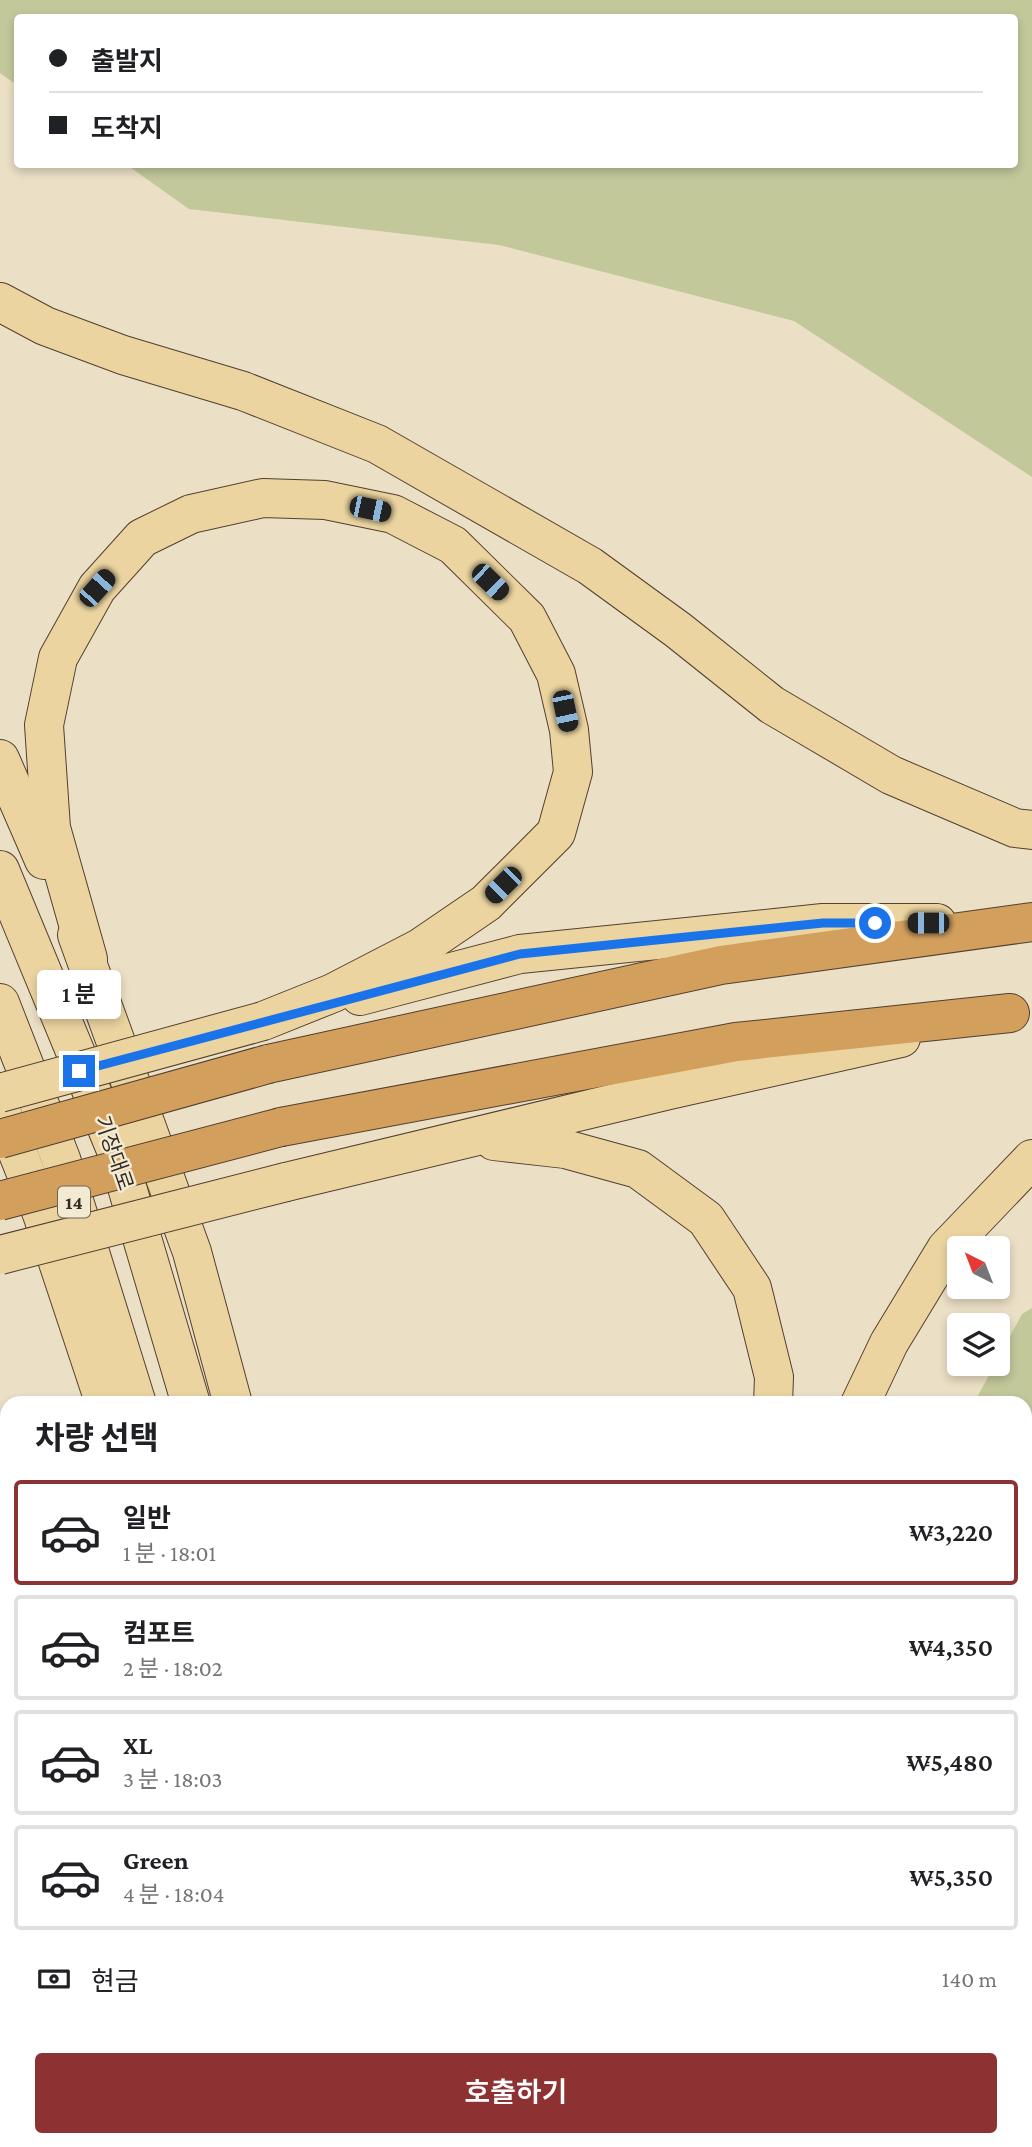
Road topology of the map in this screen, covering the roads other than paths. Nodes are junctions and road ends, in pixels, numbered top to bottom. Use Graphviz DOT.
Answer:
graph roads {
  1 [pos="0,302"];
  2 [pos="0,759"];
  3 [pos="1032,830"];
  4 [pos="0,870"];
  5 [pos="1032,922"];
  6 [pos="88,959"];
  7 [pos="0,1003"];
  8 [pos="1021,1012"];
  9 [pos="263,1021"];
  10 [pos="0,1093"];
  11 [pos="0,1108"];
  12 [pos="0,1139"];
  13 [pos="1032,1159"];
  14 [pos="286,1182"];
  15 [pos="0,1201"];
  16 [pos="192,1252"];
  17 [pos="0,1255"];
  18 [pos="67,1285"];
  19 [pos="88,1396"];
  20 [pos="102,1396"];
  21 [pos="135,1396"];
  22 [pos="189,1396"];
  23 [pos="231,1396"];
  24 [pos="250,1396"];
  25 [pos="773,1396"];
  26 [pos="864,1396"];
  1 -- 3 [label="main road"];
  2 -- 6 [label="main road"];
  4 -- 22 [label="main road, 기장대로"];
  5 -- 9 [label="main road"];
  5 -- 12 [label="highway, bridge"];
  6 -- 9 [label="main road"];
  6 -- 16 [label="main road"];
  7 -- 21 [label="main road, 14"];
  8 -- 14 [label="main road"];
  8 -- 15 [label="highway, bridge"];
  9 -- 10 [label="main road, bridge"];
  11 -- 18 [label="main road"];
  13 -- 26 [label="main road"];
  14 -- 17 [label="main road, bridge"];
  14 -- 25 [label="main road"];
  16 -- 23 [label="main road"];
  16 -- 24 [label="main road"];
  18 -- 19 [label="main road"];
  18 -- 20 [label="main road"];
}
